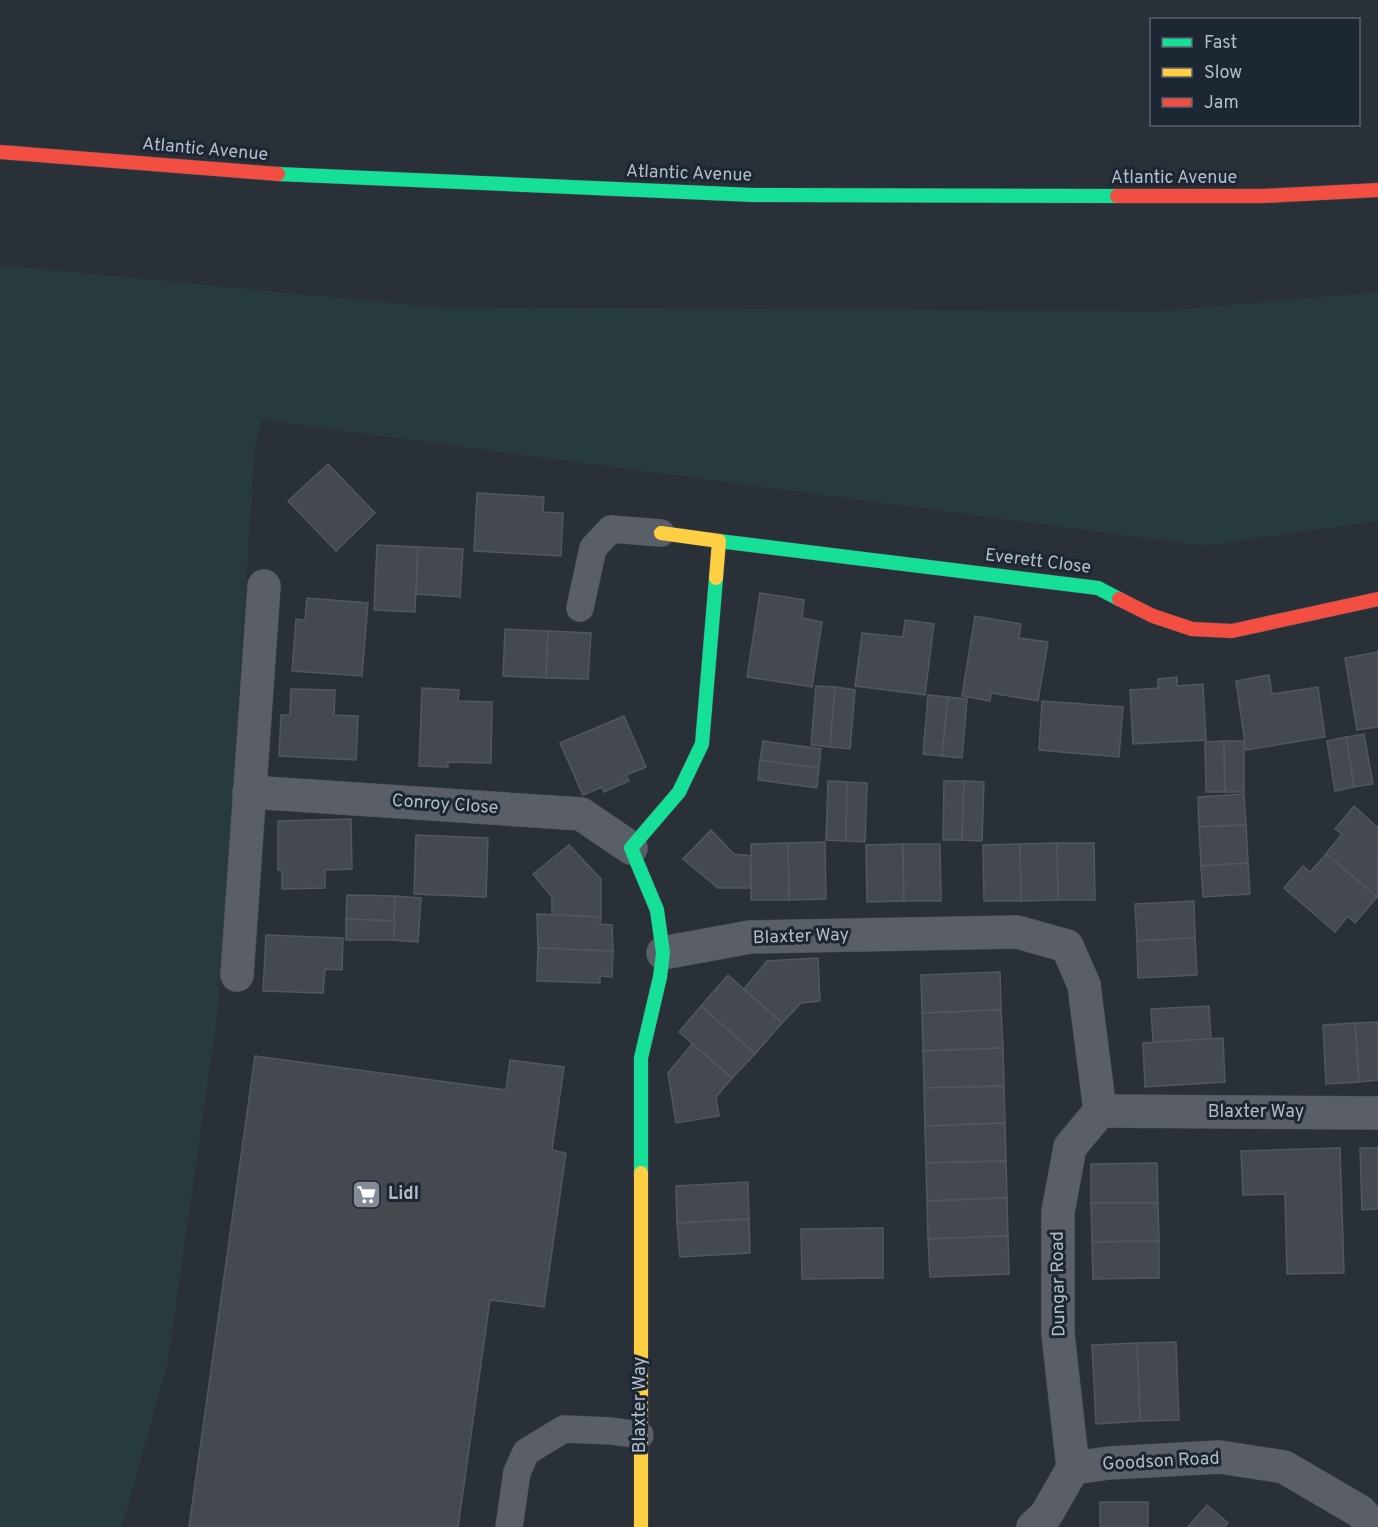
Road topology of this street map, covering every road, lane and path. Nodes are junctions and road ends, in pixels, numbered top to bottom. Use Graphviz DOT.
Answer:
graph roads {
  1 [pos="0,152"];
  2 [pos="1378,190"];
  3 [pos="661,533"];
  4 [pos="719,541"];
  5 [pos="264,586"];
  6 [pos="1378,599"];
  7 [pos="580,608"];
  8 [pos="249,792"];
  9 [pos="631,848"];
  10 [pos="663,953"];
  11 [pos="237,975"];
  12 [pos="1100,1112"];
  13 [pos="1378,1113"];
  14 [pos="640,1435"];
  15 [pos="1073,1468"];
  16 [pos="509,1527"];
  17 [pos="641,1527"];
  18 [pos="1033,1527"];
  19 [pos="1372,1527"];
  1 -- 2 [label="street, Atlantic Avenue"];
  3 -- 4 [label="street, Everett Close"];
  3 -- 7 [label="lane"];
  4 -- 6 [label="street, Everett Close"];
  4 -- 9 [label="street"];
  5 -- 8 [label="street"];
  8 -- 9 [label="street, Conroy Close"];
  8 -- 11 [label="street"];
  9 -- 10 [label="street"];
  10 -- 12 [label="street, Blaxter Way"];
  10 -- 14 [label="street, Blaxter Way"];
  12 -- 13 [label="street, Blaxter Way"];
  12 -- 15 [label="street, Dungar Road"];
  14 -- 16 [label="lane"];
  14 -- 17 [label="street, Blaxter Way"];
  15 -- 18 [label="street"];
  15 -- 19 [label="street, Goodson Road"];
}
